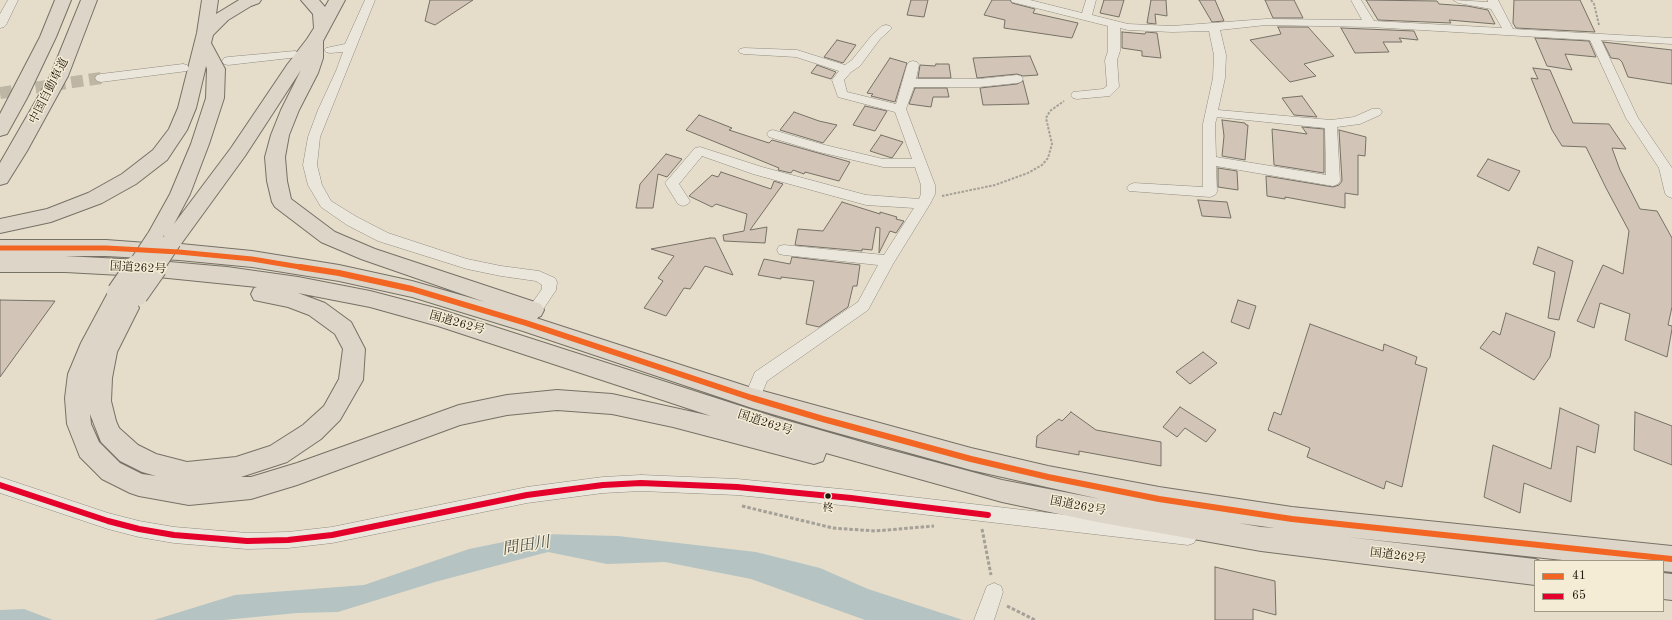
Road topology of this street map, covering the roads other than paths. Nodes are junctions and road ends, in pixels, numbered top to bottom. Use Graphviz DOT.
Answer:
graph roads {
  1 [pos="13,0"];
  2 [pos="63,0"];
  3 [pos="210,0"];
  4 [pos="253,0"];
  5 [pos="309,0"];
  6 [pos="337,0"];
  7 [pos="370,0"];
  8 [pos="1016,0"];
  9 [pos="1091,0"];
  10 [pos="1356,0"];
  11 [pos="1458,0"];
  12 [pos="1494,3"];
  13 [pos="89,4"];
  14 [pos="1086,17"];
  15 [pos="1114,23"];
  16 [pos="1370,24"];
  17 [pos="0,25"];
  18 [pos="1214,27"];
  19 [pos="886,28"];
  20 [pos="1509,31"];
  21 [pos="1598,37"];
  22 [pos="204,38"];
  23 [pos="322,40"];
  24 [pos="1672,41"];
  25 [pos="350,47"];
  26 [pos="744,52"];
  27 [pos="295,55"];
  28 [pos="228,61"];
  29 [pos="913,65"];
  30 [pos="183,68"];
  31 [pos="847,69"];
  32 [pos="101,78"];
  33 [pos="1017,79"];
  34 [pos="909,83"];
  35 [pos="1077,95"];
  36 [pos="900,109"];
  37 [pos="1376,112"];
  38 [pos="1212,113"];
  39 [pos="1331,124"];
  40 [pos="0,130"];
  41 [pos="773,134"];
  42 [pos="1209,160"];
  43 [pos="920,163"];
  44 [pos="0,178"];
  45 [pos="1134,188"];
  46 [pos="1672,193"];
  47 [pos="925,199"];
  48 [pos="683,201"];
  49 [pos="0,226"];
  50 [pos="163,240"];
  51 [pos="0,248"];
  52 [pos="784,250"];
  53 [pos="888,261"];
  54 [pos="0,264"];
  55 [pos="201,273"];
  56 [pos="128,294"];
  57 [pos="530,317"];
  58 [pos="752,398"];
  59 [pos="974,483"];
  60 [pos="0,485"];
  61 [pos="1414,559"];
  62 [pos="1672,559"];
  63 [pos="1534,572"];
  1 -- 17 [label="street"];
  2 -- 40 [label="highway, 中国自動車道"];
  3 -- 22 [label="highway"];
  4 -- 22 [label="highway"];
  5 -- 23 [label="highway"];
  6 -- 23 [label="highway"];
  7 -- 25 [label="street"];
  8 -- 14 [label="street"];
  9 -- 14 [label="street"];
  10 -- 16 [label="street"];
  11 -- 12 [label="street"];
  12 -- 20 [label="street"];
  13 -- 44 [label="highway, 中国自動車道"];
  14 -- 15 [label="street"];
  15 -- 18 [label="street"];
  15 -- 35 [label="street"];
  16 -- 18 [label="street"];
  16 -- 20 [label="street"];
  18 -- 38 [label="street"];
  19 -- 31 [label="street"];
  20 -- 21 [label="street"];
  21 -- 24 [label="street"];
  21 -- 46 [label="street"];
  22 -- 49 [label="highway"];
  22 -- 50 [label="highway"];
  23 -- 25 [label="street"];
  23 -- 50 [label="highway"];
  23 -- 57 [label="highway"];
  25 -- 57 [label="street"];
  26 -- 31 [label="street"];
  27 -- 28 [label="street"];
  29 -- 34 [label="street"];
  30 -- 32 [label="street"];
  31 -- 36 [label="street"];
  33 -- 34 [label="street"];
  34 -- 36 [label="street"];
  36 -- 43 [label="street"];
  37 -- 39 [label="street"];
  38 -- 39 [label="street"];
  38 -- 42 [label="street"];
  39 -- 42 [label="street"];
  41 -- 43 [label="street"];
  42 -- 45 [label="street"];
  43 -- 47 [label="street"];
  47 -- 48 [label="street"];
  47 -- 53 [label="street"];
  50 -- 56 [label="highway, bridge"];
  51 -- 57 [label="highway, 国道262号"];
  52 -- 53 [label="street"];
  53 -- 58 [label="street"];
  54 -- 55 [label="highway, 国道262号"];
  55 -- 56 [label="highway"];
  55 -- 59 [label="highway, 国道262号"];
  56 -- 59 [label="highway"];
  57 -- 58 [label="highway, 国道262号"];
  58 -- 62 [label="highway, 国道262号"];
  59 -- 61 [label="highway, 国道262号"];
  60 -- 61 [label="street"];
  61 -- 63 [label="highway, 国道262号"];
}
